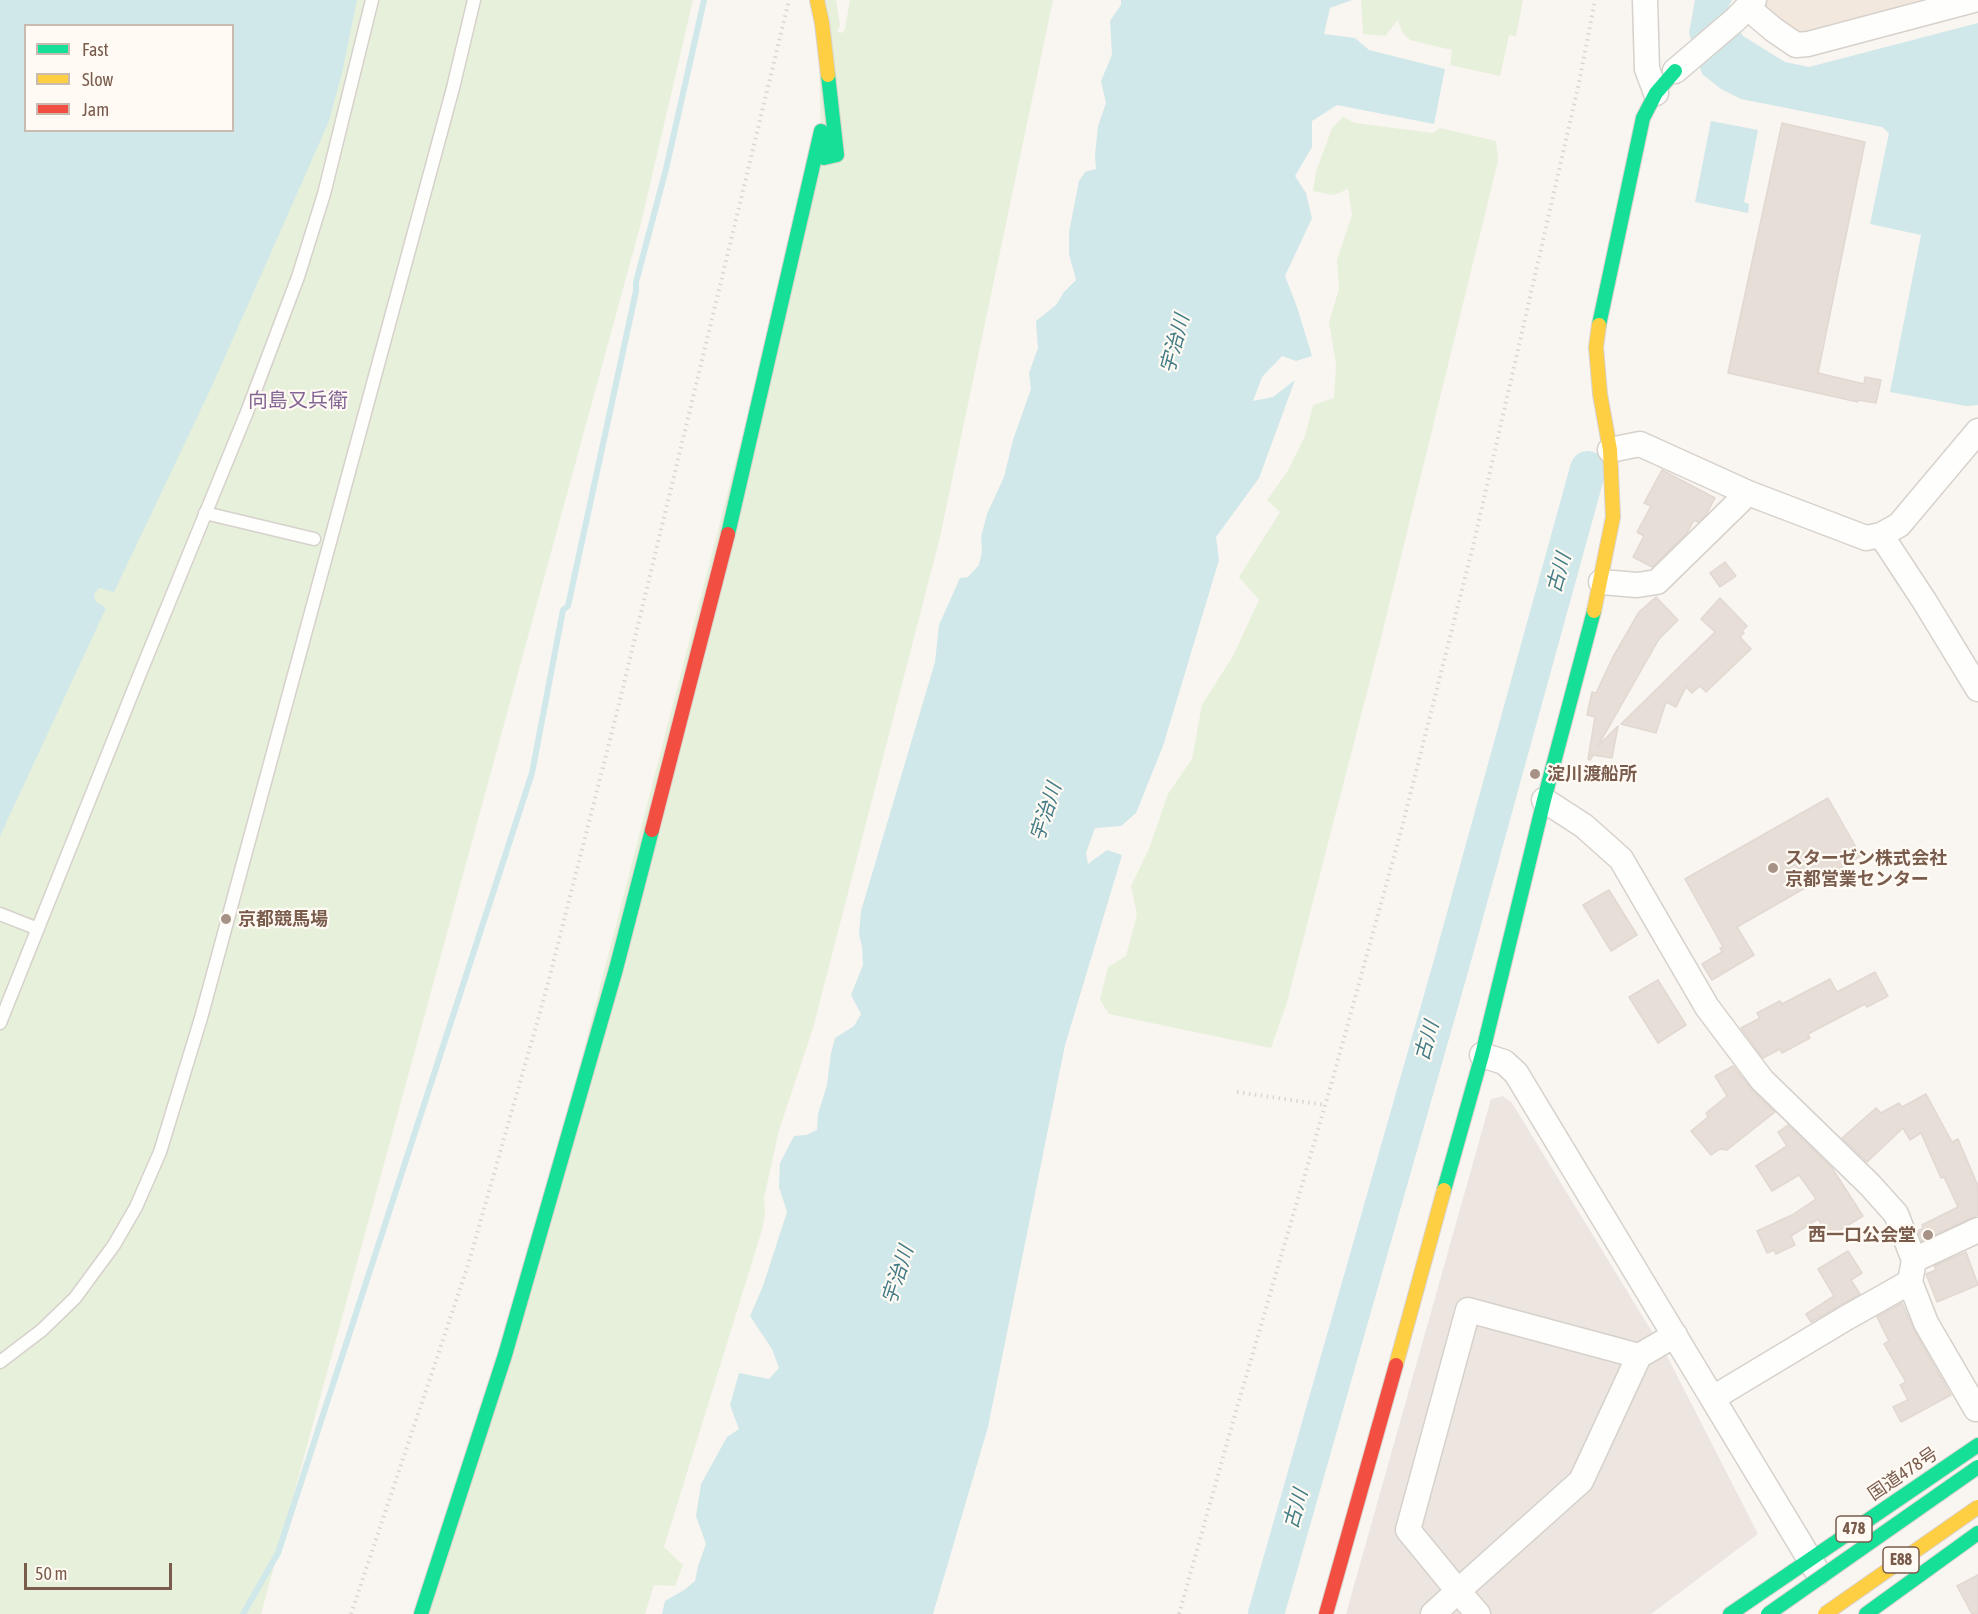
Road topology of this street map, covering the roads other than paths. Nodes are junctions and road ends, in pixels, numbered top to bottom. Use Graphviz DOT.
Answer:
graph roads {
  1 [pos="372,0"];
  2 [pos="474,0"];
  3 [pos="817,0"];
  4 [pos="1645,0"];
  5 [pos="1974,0"];
  6 [pos="1746,9"];
  7 [pos="1675,71"];
  8 [pos="1656,93"];
  9 [pos="1978,431"];
  10 [pos="1610,450"];
  11 [pos="1748,493"];
  12 [pos="205,513"];
  13 [pos="1881,535"];
  14 [pos="314,539"];
  15 [pos="1601,582"];
  16 [pos="1978,689"];
  17 [pos="1544,800"];
  18 [pos="0,914"];
  19 [pos="38,929"];
  20 [pos="0,1023"];
  21 [pos="1482,1055"];
  22 [pos="1978,1230"];
  23 [pos="1912,1271"];
  24 [pos="1675,1335"];
  25 [pos="1639,1356"];
  26 [pos="0,1362"];
  27 [pos="1713,1398"];
  28 [pos="1978,1408"];
  29 [pos="1978,1445"];
  30 [pos="1978,1467"];
  31 [pos="1978,1507"];
  32 [pos="1978,1533"];
  33 [pos="1810,1559"];
  34 [pos="1458,1592"];
  35 [pos="421,1614"];
  36 [pos="1326,1614"];
  37 [pos="1433,1614"];
  38 [pos="1478,1614"];
  39 [pos="1730,1614"];
  40 [pos="1768,1614"];
  41 [pos="1825,1614"];
  42 [pos="1841,1614"];
  43 [pos="1866,1614"];
  1 -- 12 [label="lane"];
  2 -- 26 [label="lane"];
  3 -- 35 [label="main road"];
  4 -- 8 [label="street"];
  5 -- 6 [label="street"];
  6 -- 7 [label="street"];
  7 -- 8 [label="main road"];
  8 -- 10 [label="main road"];
  9 -- 13 [label="street"];
  10 -- 11 [label="street"];
  10 -- 15 [label="main road"];
  11 -- 13 [label="street"];
  11 -- 15 [label="street"];
  12 -- 14 [label="lane"];
  12 -- 19 [label="lane"];
  13 -- 16 [label="street"];
  15 -- 17 [label="main road"];
  17 -- 21 [label="main road"];
  17 -- 23 [label="street"];
  18 -- 19 [label="lane"];
  19 -- 20 [label="lane"];
  21 -- 24 [label="street"];
  21 -- 36 [label="main road"];
  22 -- 23 [label="street"];
  23 -- 27 [label="street"];
  23 -- 28 [label="street"];
  24 -- 25 [label="street"];
  24 -- 27 [label="street"];
  25 -- 34 [label="street"];
  25 -- 34 [label="street"];
  27 -- 33 [label="street"];
  29 -- 33 [label="main road, 国道478号 / 478"];
  30 -- 40 [label="main road, E88, bridge"];
  31 -- 41 [label="main road, E88, bridge"];
  32 -- 43 [label="main road"];
  33 -- 39 [label="main road, 国道478号 / 478"];
  33 -- 42 [label="street"];
  34 -- 37 [label="street"];
  34 -- 38 [label="street"];
}
